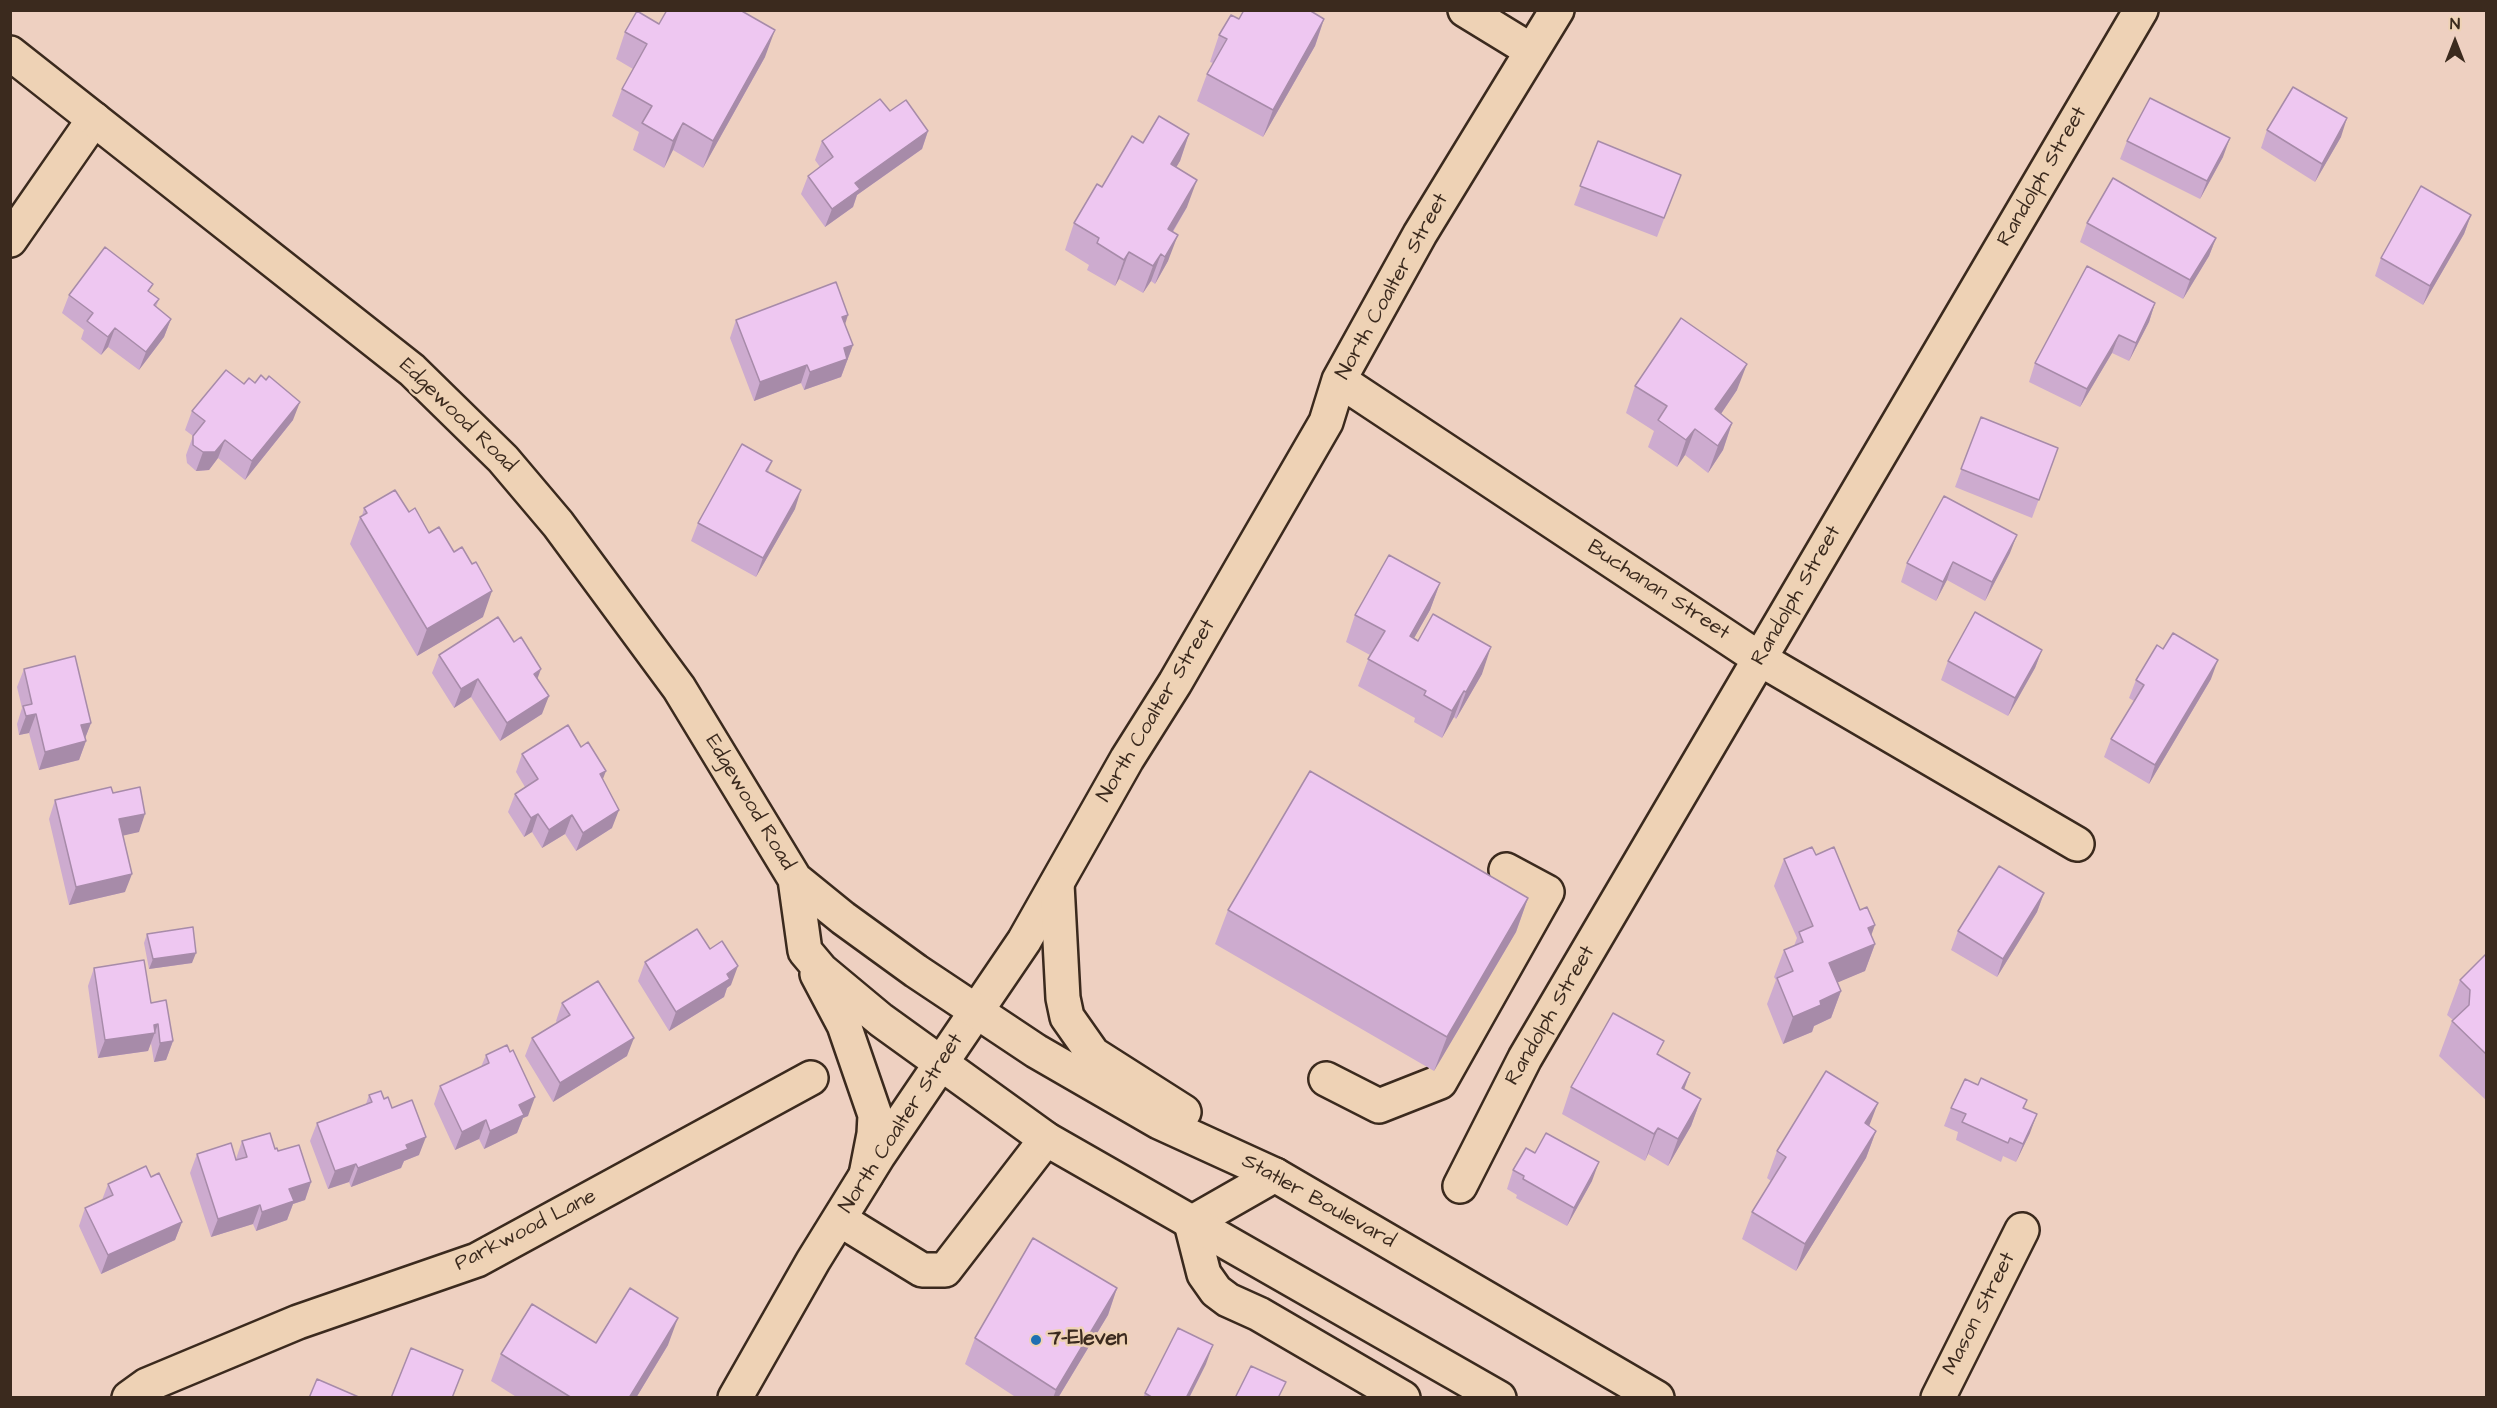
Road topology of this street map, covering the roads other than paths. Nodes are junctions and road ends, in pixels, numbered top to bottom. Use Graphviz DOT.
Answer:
graph roads {
  1 [pos="1465,10"];
  2 [pos="1557,10"];
  3 [pos="2141,10"];
  4 [pos="1532,51"];
  5 [pos="10,53"];
  6 [pos="94,119"];
  7 [pos="10,240"];
  8 [pos="1339,380"];
  9 [pos="1760,659"];
  10 [pos="2077,844"];
  11 [pos="1506,870"];
  12 [pos="795,879"];
  13 [pos="1057,884"];
  14 [pos="805,951"];
  15 [pos="976,1011"];
  16 [pos="941,1063"];
  17 [pos="811,1078"];
  18 [pos="1326,1079"];
  19 [pos="1046,1139"];
  20 [pos="866,1175"];
  21 [pos="1275,1175"];
  22 [pos="1460,1186"];
  23 [pos="839,1219"];
  24 [pos="1191,1223"];
  25 [pos="2022,1230"];
  26 [pos="129,1398"];
  27 [pos="735,1398"];
  28 [pos="1404,1398"];
  29 [pos="1499,1398"];
  30 [pos="1657,1398"];
  31 [pos="1938,1398"];
  1 -- 4 [label="street"];
  2 -- 4 [label="street, North Coalter Street"];
  3 -- 9 [label="street, Randolph Street"];
  4 -- 8 [label="street, North Coalter Street"];
  5 -- 6 [label="street, Edgewood Road"];
  6 -- 7 [label="street"];
  6 -- 12 [label="street, Edgewood Road"];
  8 -- 9 [label="street, Buchanan Street"];
  8 -- 13 [label="street, North Coalter Street"];
  9 -- 10 [label="street, Buchanan Street"];
  9 -- 22 [label="street, Randolph Street"];
  11 -- 18 [label="street"];
  12 -- 14 [label="street, Edgewood Road"];
  12 -- 15 [label="street, Edgewood Road"];
  13 -- 15 [label="street, North Coalter Street"];
  13 -- 21 [label="street"];
  14 -- 16 [label="street"];
  14 -- 20 [label="street"];
  15 -- 16 [label="street, North Coalter Street"];
  15 -- 21 [label="street, Statler Boulevard"];
  16 -- 19 [label="street"];
  16 -- 20 [label="street, North Coalter Street"];
  17 -- 26 [label="street, Parkwood Lane"];
  19 -- 23 [label="street"];
  19 -- 24 [label="street"];
  20 -- 23 [label="street, North Coalter Street"];
  21 -- 24 [label="street"];
  21 -- 30 [label="street, Statler Boulevard"];
  23 -- 27 [label="street, North Coalter Street"];
  24 -- 28 [label="street"];
  24 -- 29 [label="street"];
  25 -- 31 [label="street, Mason Street"];
}
